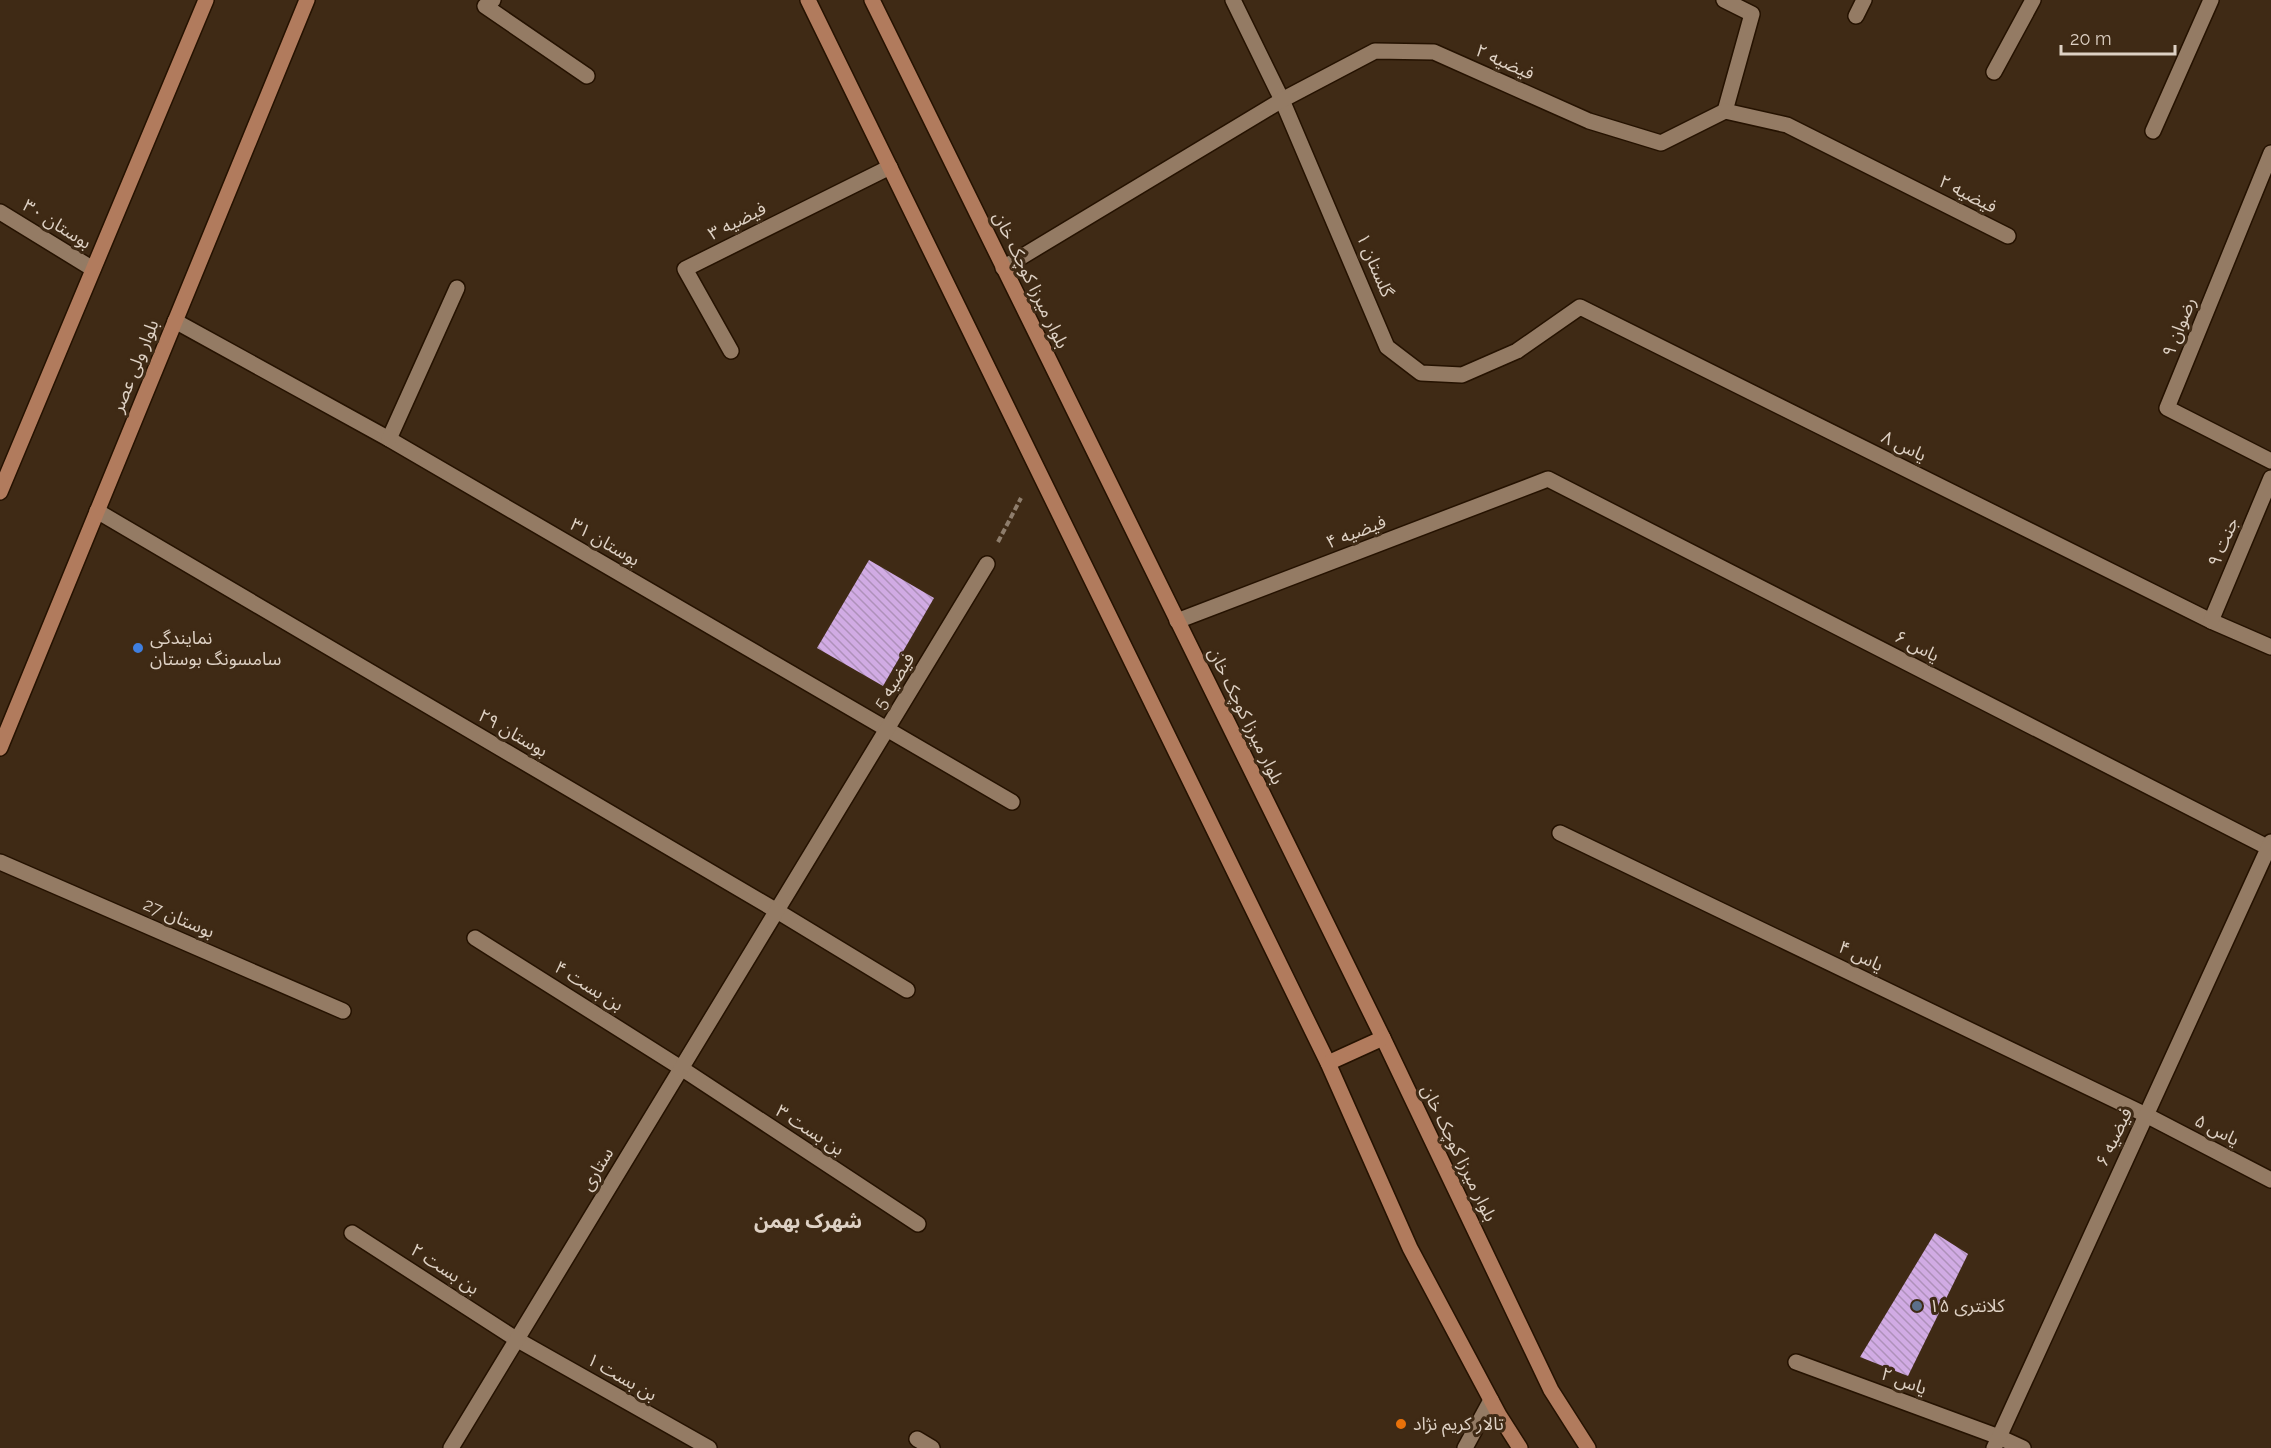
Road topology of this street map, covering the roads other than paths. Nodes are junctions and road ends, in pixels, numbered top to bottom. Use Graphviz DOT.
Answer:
graph roads {
  1 [pos="206,0"];
  2 [pos="307,0"];
  3 [pos="493,0"];
  4 [pos="808,0"];
  5 [pos="872,0"];
  6 [pos="1233,0"];
  7 [pos="1724,0"];
  8 [pos="1864,0"];
  9 [pos="2033,0"];
  10 [pos="2211,0"];
  11 [pos="1856,16"];
  12 [pos="1994,72"];
  13 [pos="587,76"];
  14 [pos="1282,100"];
  15 [pos="1725,111"];
  16 [pos="2153,131"];
  17 [pos="2271,153"];
  18 [pos="890,167"];
  19 [pos="0,212"];
  20 [pos="2008,236"];
  21 [pos="1004,268"];
  22 [pos="93,269"];
  23 [pos="457,288"];
  24 [pos="1580,307"];
  25 [pos="175,321"];
  26 [pos="731,351"];
  27 [pos="389,439"];
  28 [pos="2271,461"];
  29 [pos="2271,478"];
  30 [pos="1548,479"];
  31 [pos="0,492"];
  32 [pos="97,511"];
  33 [pos="987,564"];
  34 [pos="1177,621"];
  35 [pos="2211,621"];
  36 [pos="2271,647"];
  37 [pos="887,728"];
  38 [pos="0,748"];
  39 [pos="1012,802"];
  40 [pos="1560,833"];
  41 [pos="2270,846"];
  42 [pos="0,862"];
  43 [pos="777,911"];
  44 [pos="475,938"];
  45 [pos="907,990"];
  46 [pos="343,1011"];
  47 [pos="1383,1038"];
  48 [pos="1328,1063"];
  49 [pos="681,1068"];
  50 [pos="2146,1115"];
  51 [pos="2271,1180"];
  52 [pos="918,1224"];
  53 [pos="352,1233"];
  54 [pos="516,1339"];
  55 [pos="1796,1362"];
  56 [pos="1491,1400"];
  57 [pos="917,1439"];
  58 [pos="1996,1442"];
  59 [pos="451,1448"];
  60 [pos="709,1448"];
  61 [pos="932,1448"];
  62 [pos="1466,1448"];
  63 [pos="1520,1448"];
  64 [pos="1588,1448"];
  65 [pos="2023,1448"];
  1 -- 22 [label="main road"];
  2 -- 25 [label="main road, بلوار ولی عصر"];
  3 -- 13 [label="street"];
  4 -- 18 [label="main road"];
  5 -- 21 [label="main road, بلوار میرزا کوچک خان"];
  6 -- 14 [label="street, گلستان ۱"];
  7 -- 15 [label="street"];
  8 -- 11 [label="street"];
  9 -- 12 [label="street"];
  10 -- 16 [label="street"];
  14 -- 15 [label="street, فیضیه ۲"];
  14 -- 21 [label="street, فیضیه ۲"];
  14 -- 24 [label="street, گلستان ۱"];
  15 -- 20 [label="street, فیضیه ۲"];
  17 -- 28 [label="street, رضوان ۹"];
  18 -- 26 [label="street, فیضیه ۳"];
  18 -- 48 [label="main road"];
  19 -- 22 [label="street, بوستان ۳۰"];
  21 -- 34 [label="main road, بلوار میرزا کوچک خان"];
  22 -- 31 [label="main road"];
  23 -- 27 [label="street"];
  24 -- 35 [label="street, یاس ۸"];
  25 -- 27 [label="street, بوستان ۳۱"];
  25 -- 32 [label="main road, بلوار ولی عصر"];
  27 -- 37 [label="street, بوستان ۳۱"];
  29 -- 35 [label="street, جنت ۹"];
  30 -- 34 [label="street, فیضیه ۴"];
  30 -- 41 [label="street, یاس ۶"];
  32 -- 38 [label="main road, بلوار ولی عصر"];
  32 -- 43 [label="street, بوستان ۲۹"];
  33 -- 37 [label="street, فیضیه 5"];
  34 -- 47 [label="main road, بلوار میرزا کوچک خان"];
  35 -- 36 [label="street, یاس ۸"];
  37 -- 39 [label="street, بوستان ۳۱"];
  37 -- 43 [label="street, فیضیه 5"];
  40 -- 50 [label="street, یاس ۴"];
  41 -- 50 [label="street, فیضیه ۶"];
  42 -- 46 [label="street, بوستان 27"];
  43 -- 45 [label="street, بوستان ۲۹"];
  43 -- 49 [label="street, ستاری"];
  44 -- 49 [label="street, بن بست ۴"];
  47 -- 48 [label="main road"];
  47 -- 64 [label="main road, بلوار میرزا کوچک خان"];
  48 -- 56 [label="main road"];
  49 -- 52 [label="street, بن بست ۳"];
  49 -- 54 [label="street, ستاری"];
  50 -- 51 [label="street, یاس ۵"];
  50 -- 58 [label="street, فیضیه ۶"];
  53 -- 54 [label="street, بن بست ۲"];
  54 -- 59 [label="street, ستاری"];
  54 -- 60 [label="street, ۱ بن بست"];
  55 -- 58 [label="street, یاس ۲"];
  56 -- 62 [label="street"];
  56 -- 63 [label="main road"];
  57 -- 61 [label="street"];
  58 -- 65 [label="street, یاس ۲"];
}
